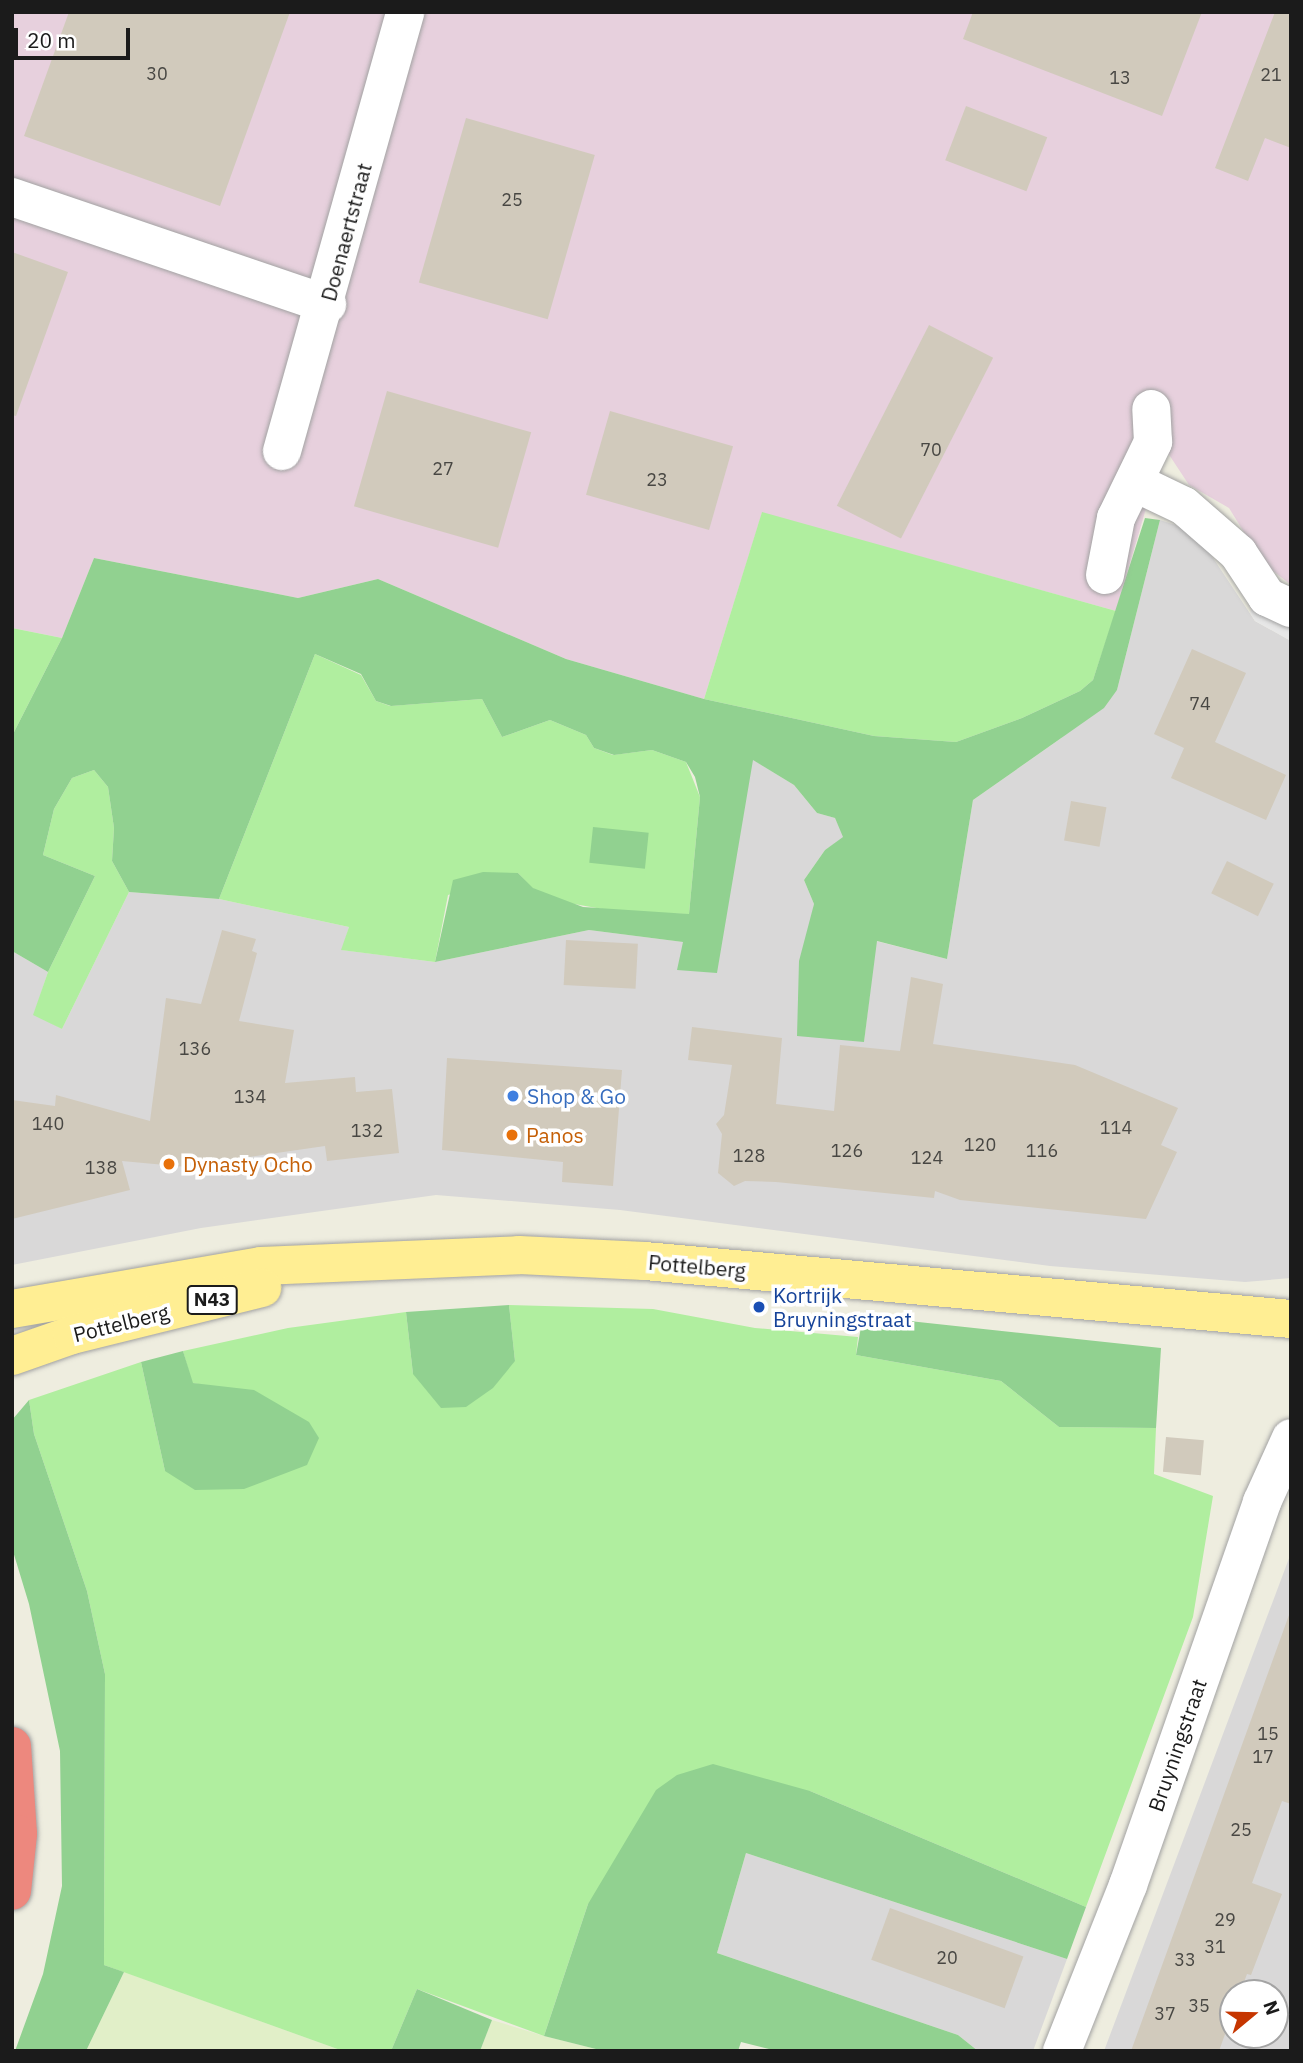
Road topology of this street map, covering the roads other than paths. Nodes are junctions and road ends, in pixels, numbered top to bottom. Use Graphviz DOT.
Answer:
graph roads {
  1 [pos="405,12"];
  2 [pos="12,197"];
  3 [pos="327,304"];
  4 [pos="1150,409"];
  5 [pos="282,451"];
  6 [pos="1136,482"];
  7 [pos="1105,575"];
  8 [pos="1291,608"];
  9 [pos="353,1265"];
  10 [pos="12,1309"];
  11 [pos="1291,1319"];
  12 [pos="12,1356"];
  13 [pos="1291,1438"];
  14 [pos="12,1746"];
  15 [pos="12,1891"];
  16 [pos="1062,2051"];
  1 -- 3 [label="street, Doenaertstraat"];
  2 -- 3 [label="street"];
  3 -- 5 [label="street, Doenaertstraat"];
  4 -- 6 [label="street"];
  6 -- 7 [label="street"];
  6 -- 8 [label="street"];
  9 -- 10 [label="main road, Pottelberg / N43"];
  9 -- 11 [label="main road, Pottelberg / N43"];
  9 -- 12 [label="main road, Pottelberg / N43"];
  13 -- 16 [label="street, Bruyningstraat"];
  14 -- 15 [label="highway"];
}
